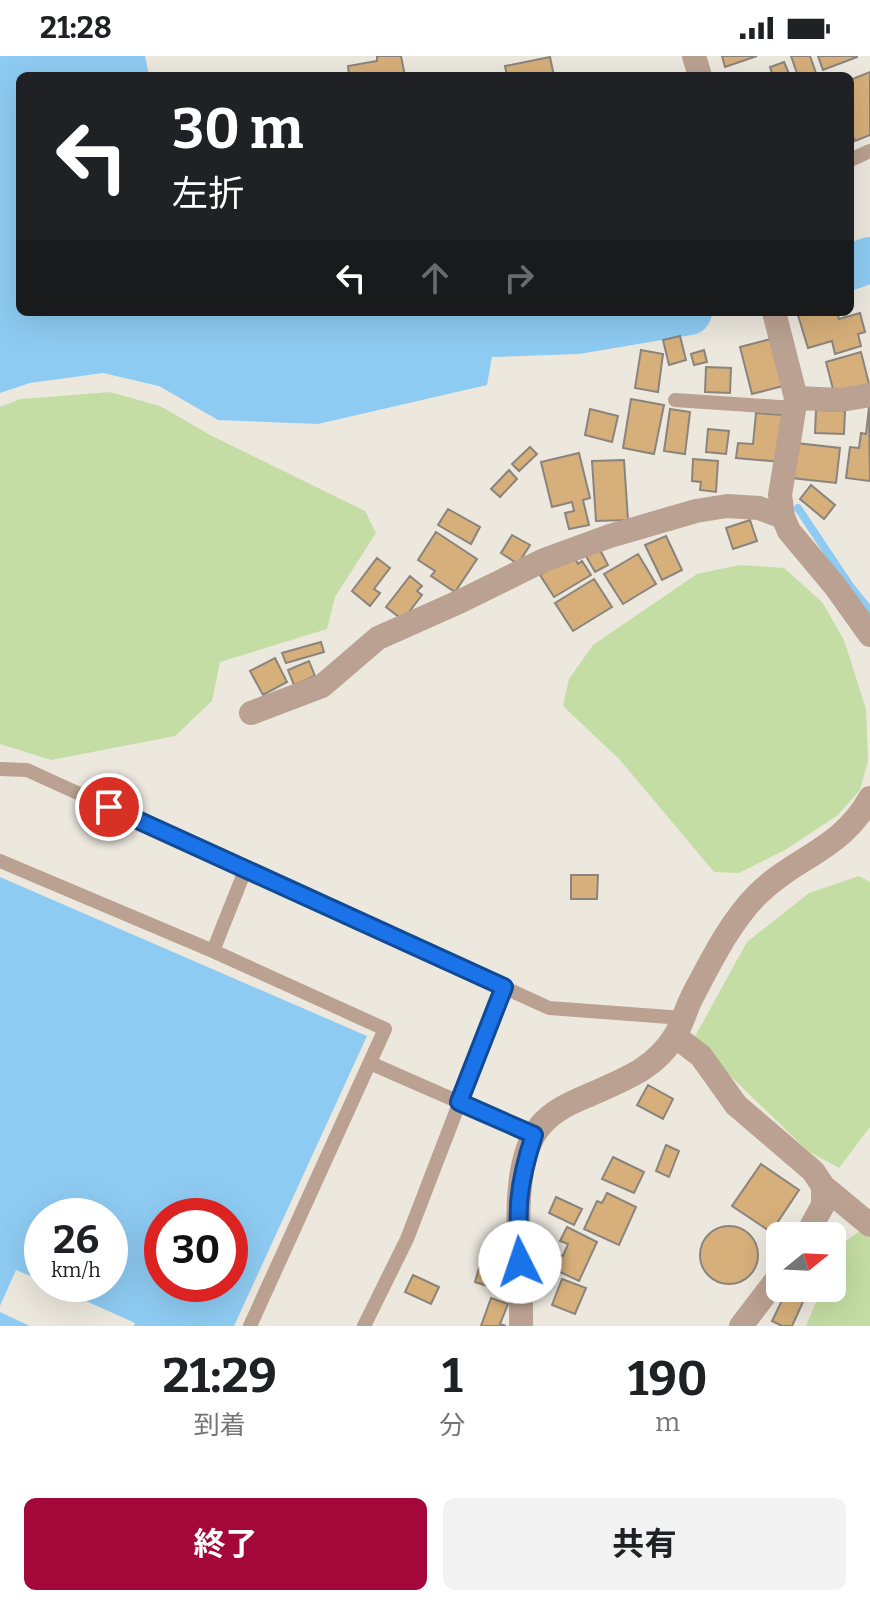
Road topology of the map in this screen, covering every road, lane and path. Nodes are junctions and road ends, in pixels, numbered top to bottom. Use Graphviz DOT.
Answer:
graph roads {
  1 [pos="775,316"];
  2 [pos="870,395"];
  3 [pos="675,400"];
  4 [pos="795,403"];
  5 [pos="783,517"];
  6 [pos="870,636"];
  7 [pos="251,713"];
  8 [pos="0,769"];
  9 [pos="870,798"];
  10 [pos="0,861"];
  11 [pos="246,868"];
  12 [pos="213,951"];
  13 [pos="504,987"];
  14 [pos="679,1027"];
  15 [pos="370,1063"];
  16 [pos="459,1102"];
  17 [pos="534,1135"];
  18 [pos="823,1186"];
  19 [pos="814,1222"];
  20 [pos="870,1225"];
  21 [pos="766,1293"];
  22 [pos="250,1326"];
  23 [pos="364,1326"];
  24 [pos="521,1326"];
  25 [pos="741,1326"];
  1 -- 4 [label="street"];
  2 -- 4 [label="street"];
  3 -- 4 [label="lane"];
  4 -- 5 [label="street"];
  5 -- 6 [label="street"];
  5 -- 7 [label="street"];
  8 -- 11 [label="lane"];
  9 -- 14 [label="street"];
  10 -- 12 [label="lane"];
  11 -- 12 [label="lane"];
  11 -- 13 [label="lane"];
  12 -- 15 [label="lane"];
  13 -- 14 [label="lane"];
  13 -- 16 [label="lane"];
  14 -- 17 [label="street"];
  14 -- 18 [label="street"];
  15 -- 16 [label="lane"];
  15 -- 22 [label="lane"];
  16 -- 17 [label="lane"];
  16 -- 23 [label="lane"];
  17 -- 24 [label="street"];
  18 -- 19 [label="street"];
  18 -- 20 [label="street"];
  21 -- 25 [label="street"];
}
